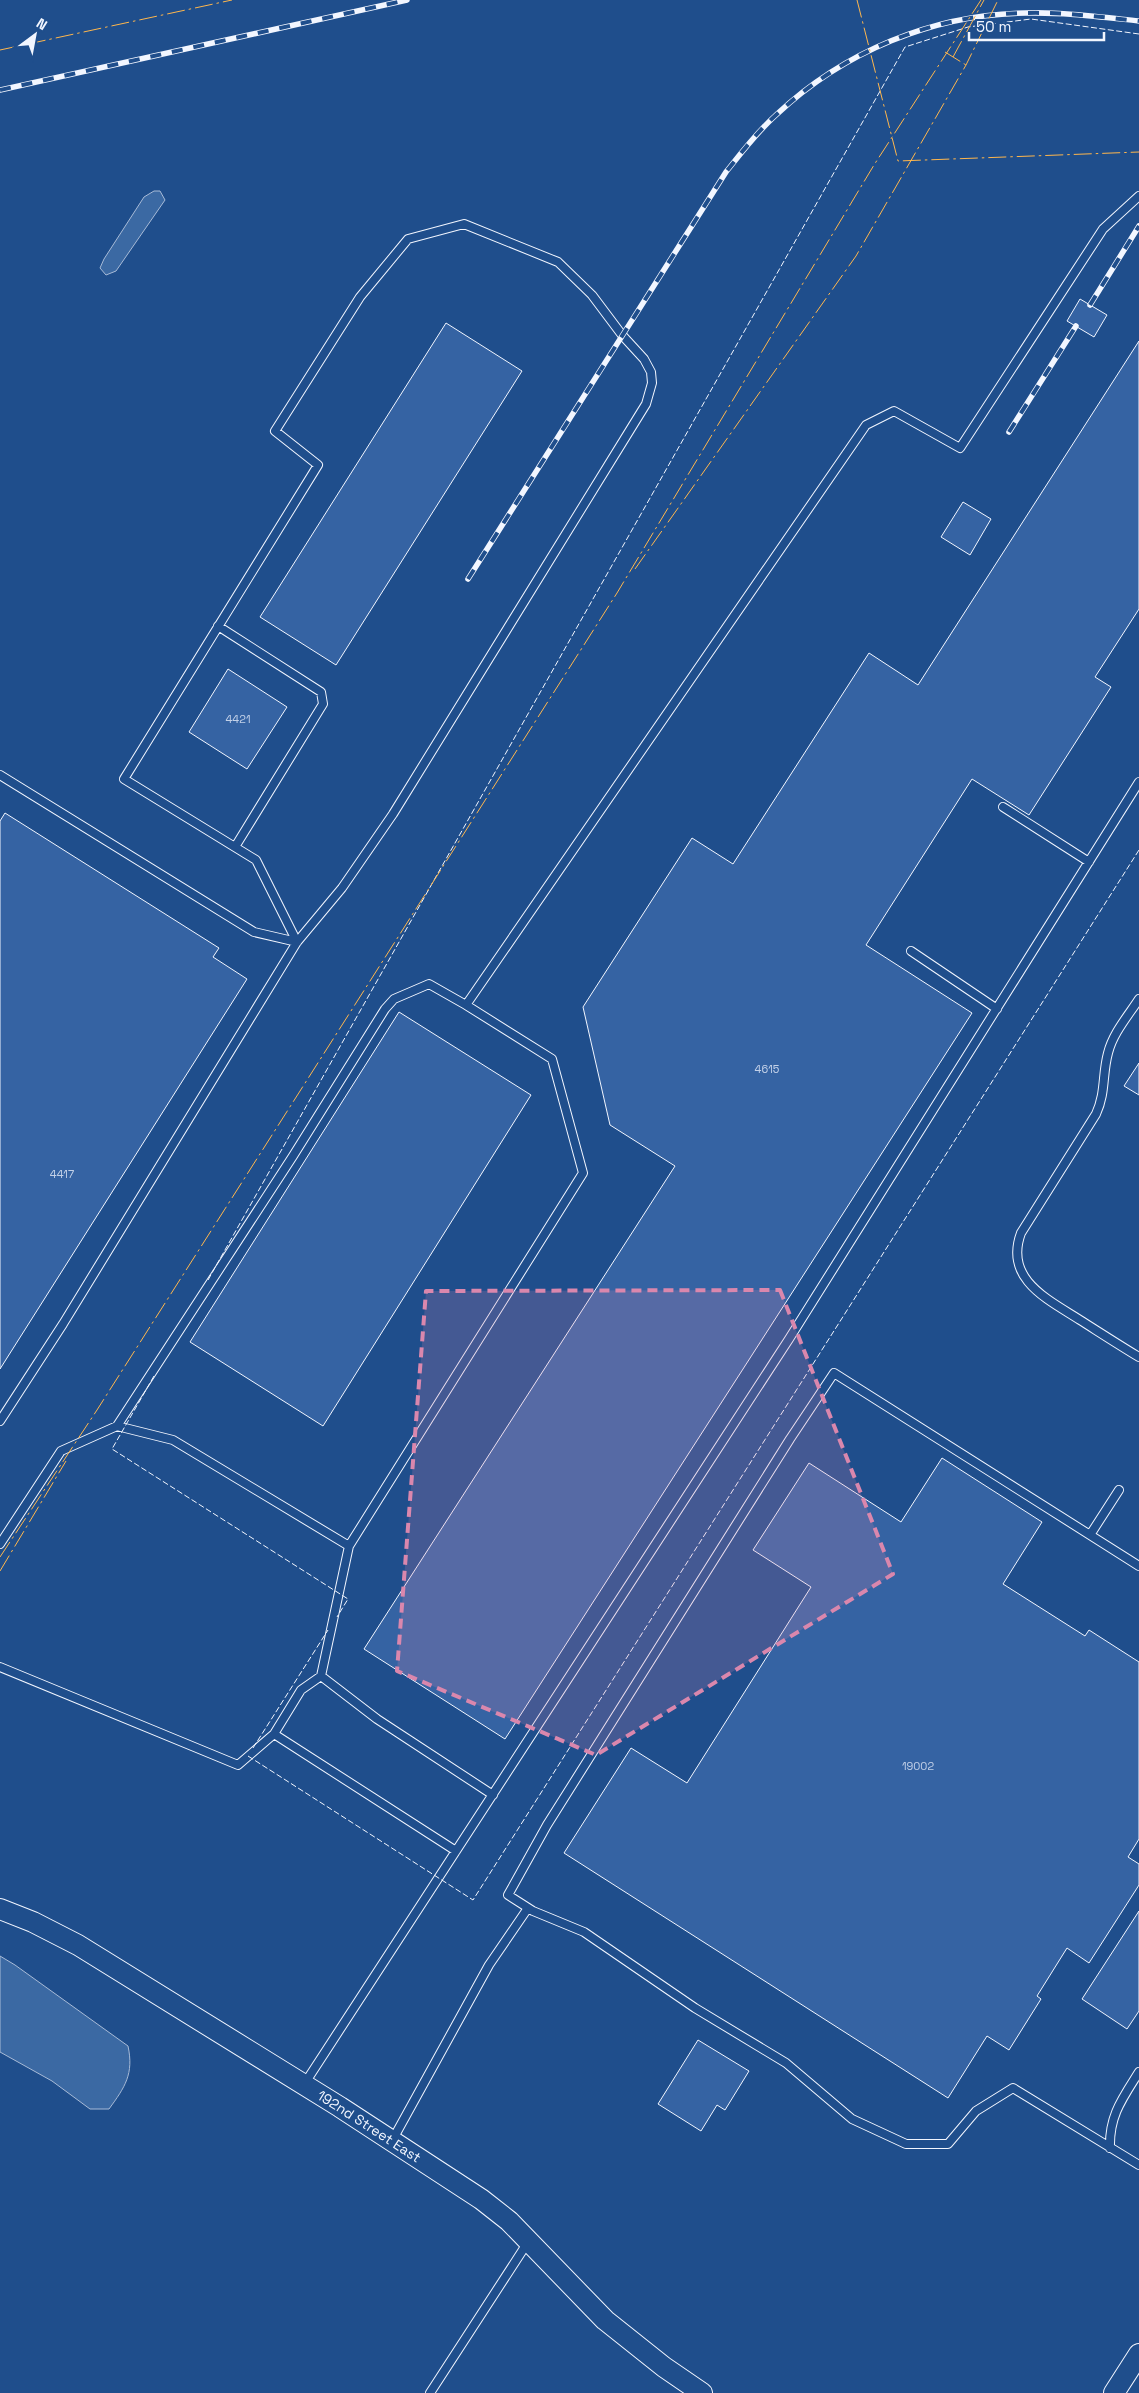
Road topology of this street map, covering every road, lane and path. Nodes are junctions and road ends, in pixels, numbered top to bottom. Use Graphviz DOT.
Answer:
graph roads {
  1 [pos="1139,196"];
  2 [pos="218,626"];
  3 [pos="0,775"];
  4 [pos="1139,782"];
  5 [pos="1003,807"];
  6 [pos="235,847"];
  7 [pos="1089,862"];
  8 [pos="297,942"];
  9 [pos="911,952"];
  10 [pos="1139,999"];
  11 [pos="466,1005"];
  12 [pos="997,1009"];
  13 [pos="1139,1357"];
  14 [pos="0,1421"];
  15 [pos="117,1426"];
  16 [pos="1119,1490"];
  17 [pos="1090,1535"];
  18 [pos="0,1544"];
  19 [pos="349,1546"];
  20 [pos="1139,1566"];
  21 [pos="0,1667"];
  22 [pos="321,1676"];
  23 [pos="274,1734"];
  24 [pos="492,1795"];
  25 [pos="456,1851"];
  26 [pos="528,1908"];
  27 [pos="0,1909"];
  28 [pos="1139,2072"];
  29 [pos="304,2085"];
  30 [pos="392,2141"];
  31 [pos="1110,2148"];
  32 [pos="1139,2165"];
  33 [pos="529,2240"];
  34 [pos="1139,2354"];
  35 [pos="430,2393"];
  36 [pos="702,2393"];
  37 [pos="1114,2393"];
  1 -- 11 [label="lane"];
  2 -- 6 [label="lane"];
  2 -- 6 [label="lane"];
  2 -- 8 [label="lane"];
  3 -- 8 [label="lane"];
  4 -- 7 [label="lane"];
  5 -- 7 [label="lane"];
  6 -- 8 [label="lane"];
  7 -- 12 [label="lane"];
  8 -- 14 [label="lane"];
  9 -- 12 [label="lane"];
  10 -- 13 [label="lane"];
  11 -- 15 [label="lane"];
  11 -- 19 [label="lane"];
  12 -- 24 [label="lane"];
  15 -- 18 [label="lane"];
  15 -- 19 [label="lane"];
  16 -- 17 [label="lane"];
  17 -- 20 [label="lane"];
  17 -- 26 [label="lane"];
  19 -- 22 [label="lane"];
  21 -- 23 [label="lane"];
  22 -- 23 [label="lane"];
  22 -- 24 [label="lane"];
  23 -- 25 [label="lane"];
  24 -- 25 [label="lane"];
  25 -- 29 [label="lane"];
  26 -- 30 [label="lane"];
  26 -- 31 [label="lane"];
  27 -- 29 [label="street, 192nd Street East"];
  28 -- 31 [label="lane"];
  29 -- 30 [label="street, 192nd Street East"];
  30 -- 33 [label="street, 192nd Street East"];
  31 -- 32 [label="lane"];
  33 -- 35 [label="lane"];
  33 -- 36 [label="street, 192nd Street East"];
  34 -- 37 [label="street"];
}
